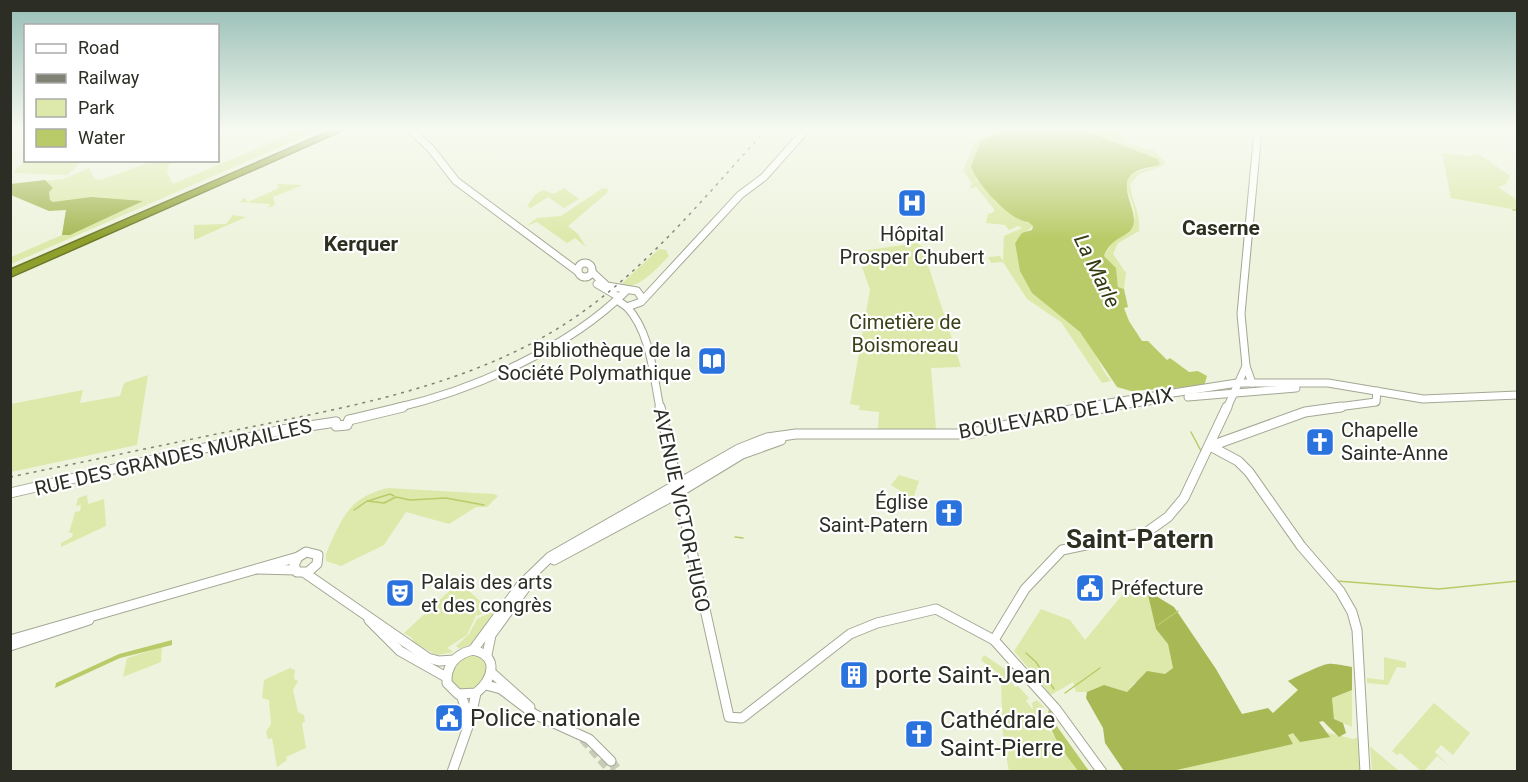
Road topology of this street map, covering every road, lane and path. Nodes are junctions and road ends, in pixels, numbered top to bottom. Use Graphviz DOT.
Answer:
graph roads {
  1 [pos="248,166"];
  2 [pos="254,166"];
  3 [pos="445,166"];
  4 [pos="773,166"];
  5 [pos="1255,166"];
  6 [pos="579,268"];
  7 [pos="10,272"];
  8 [pos="589,274"];
  9 [pos="626,291"];
  10 [pos="641,295"];
  11 [pos="621,302"];
  12 [pos="1246,366"];
  13 [pos="1252,383"];
  14 [pos="1291,383"];
  15 [pos="1236,388"];
  16 [pos="1377,394"];
  17 [pos="1518,396"];
  18 [pos="1210,446"];
  19 [pos="677,490"];
  20 [pos="10,493"];
  21 [pos="298,557"];
  22 [pos="316,566"];
  23 [pos="254,569"];
  24 [pos="300,571"];
  25 [pos="322,583"];
  26 [pos="360,611"];
  27 [pos="98,616"];
  28 [pos="10,640"];
  29 [pos="994,640"];
  30 [pos="10,646"];
  31 [pos="473,650"];
  32 [pos="487,655"];
  33 [pos="454,660"];
  34 [pos="492,673"];
  35 [pos="446,678"];
  36 [pos="486,686"];
  37 [pos="476,693"];
  38 [pos="461,695"];
  39 [pos="541,715"];
  40 [pos="467,726"];
  41 [pos="611,761"];
  42 [pos="452,771"];
  43 [pos="1102,771"];
  44 [pos="1365,771"];
  1 -- 7 [label="highway"];
  2 -- 7 [label="highway"];
  3 -- 6 [label="main road"];
  4 -- 10 [label="main road"];
  5 -- 12 [label="main road"];
  6 -- 8 [label="main road"];
  6 -- 8 [label="main road"];
  8 -- 9 [label="main road"];
  8 -- 11 [label="main road"];
  9 -- 10 [label="main road"];
  9 -- 11 [label="main road"];
  10 -- 11 [label="main road"];
  11 -- 19 [label="main road, AVENUE VICTOR HUGO"];
  11 -- 20 [label="main road, RUE DES GRANDES MURAILLES"];
  12 -- 13 [label="main road"];
  12 -- 15 [label="main road"];
  13 -- 14 [label="main road, BOULEVARD DE LA PAIX"];
  13 -- 15 [label="main road, BOULEVARD DE LA PAIX"];
  14 -- 15 [label="main road"];
  14 -- 16 [label="main road, BOULEVARD DE LA PAIX"];
  15 -- 16 [label="main road, BOULEVARD DE LA PAIX"];
  15 -- 18 [label="main road"];
  15 -- 19 [label="main road, BOULEVARD DE LA PAIX"];
  15 -- 19 [label="main road, BOULEVARD DE LA PAIX"];
  16 -- 17 [label="main road, BOULEVARD DE LA PAIX"];
  16 -- 18 [label="main road"];
  18 -- 29 [label="main road"];
  18 -- 44 [label="main road"];
  19 -- 29 [label="main road, AVENUE VICTOR HUGO"];
  19 -- 31 [label="main road, BOULEVARD DE LA PAIX"];
  19 -- 32 [label="main road, BOULEVARD DE LA PAIX"];
  21 -- 22 [label="main road"];
  21 -- 23 [label="main road"];
  21 -- 24 [label="main road"];
  22 -- 24 [label="main road"];
  22 -- 25 [label="main road"];
  23 -- 24 [label="main road"];
  23 -- 27 [label="main road"];
  24 -- 25 [label="main road"];
  25 -- 26 [label="main road"];
  26 -- 33 [label="main road"];
  26 -- 35 [label="main road"];
  27 -- 28 [label="main road"];
  27 -- 30 [label="main road"];
  29 -- 43 [label="main road"];
  31 -- 32 [label="main road"];
  31 -- 33 [label="main road"];
  32 -- 34 [label="main road"];
  33 -- 35 [label="main road"];
  34 -- 36 [label="main road"];
  34 -- 39 [label="main road"];
  35 -- 38 [label="main road"];
  36 -- 37 [label="main road"];
  36 -- 39 [label="main road"];
  37 -- 38 [label="main road"];
  37 -- 40 [label="main road"];
  38 -- 40 [label="main road"];
  39 -- 41 [label="main road"];
  40 -- 42 [label="main road"];
}
